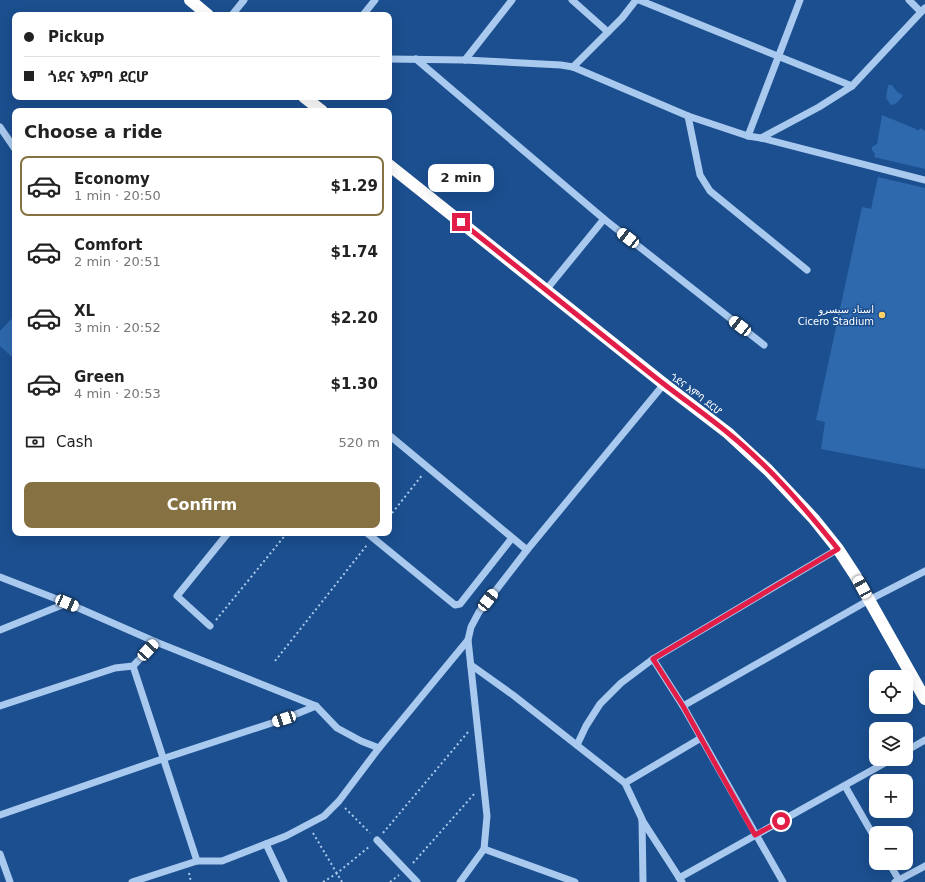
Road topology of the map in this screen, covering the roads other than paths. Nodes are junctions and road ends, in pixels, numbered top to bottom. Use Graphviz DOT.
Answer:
graph roads {
  1 [pos="190,0"];
  2 [pos="244,0"];
  3 [pos="375,0"];
  4 [pos="512,0"];
  5 [pos="572,0"];
  6 [pos="636,0"];
  7 [pos="639,0"];
  8 [pos="800,0"];
  9 [pos="908,0"];
  10 [pos="923,10"];
  11 [pos="204,12"];
  12 [pos="234,12"];
  13 [pos="365,12"];
  14 [pos="608,32"];
  15 [pos="778,55"];
  16 [pos="392,59"];
  17 [pos="416,60"];
  18 [pos="465,60"];
  19 [pos="573,67"];
  20 [pos="852,86"];
  21 [pos="308,100"];
  22 [pos="318,108"];
  23 [pos="688,116"];
  24 [pos="1,131"];
  25 [pos="748,136"];
  26 [pos="762,138"];
  27 [pos="12,145"];
  28 [pos="392,168"];
  29 [pos="925,180"];
  30 [pos="604,219"];
  31 [pos="807,270"];
  32 [pos="546,290"];
  33 [pos="764,345"];
  34 [pos="664,384"];
  35 [pos="392,440"];
  36 [pos="226,536"];
  37 [pos="370,536"];
  38 [pos="512,538"];
  39 [pos="838,549"];
  40 [pos="527,550"];
  41 [pos="925,571"];
  42 [pos="0,577"];
  43 [pos="868,600"];
  44 [pos="67,603"];
  45 [pos="210,626"];
  46 [pos="0,630"];
  47 [pos="468,640"];
  48 [pos="156,642"];
  49 [pos="653,659"];
  50 [pos="471,664"];
  51 [pos="133,666"];
  52 [pos="925,699"];
  53 [pos="0,706"];
  54 [pos="316,706"];
  55 [pos="683,706"];
  56 [pos="701,738"];
  57 [pos="925,740"];
  58 [pos="577,745"];
  59 [pos="913,747"];
  60 [pos="379,748"];
  61 [pos="164,758"];
  62 [pos="880,766"];
  63 [pos="625,783"];
  64 [pos="845,786"];
  65 [pos="0,816"];
  66 [pos="642,819"];
  67 [pos="869,828"];
  68 [pos="755,835"];
  69 [pos="377,840"];
  70 [pos="266,844"];
  71 [pos="484,849"];
  72 [pos="0,854"];
  73 [pos="197,861"];
  74 [pos="925,866"];
  75 [pos="892,870"];
  76 [pos="680,880"];
  77 [pos="897,881"];
  78 [pos="10,882"];
  79 [pos="132,882"];
  80 [pos="284,882"];
  81 [pos="417,882"];
  82 [pos="460,882"];
  83 [pos="575,882"];
  84 [pos="643,882"];
  85 [pos="783,882"];
  1 -- 11 [label="highway"];
  2 -- 12 [label="street"];
  3 -- 13 [label="street"];
  4 -- 18 [label="street"];
  5 -- 14 [label="street"];
  6 -- 14 [label="street"];
  7 -- 15 [label="street"];
  8 -- 15 [label="street"];
  9 -- 10 [label="street"];
  10 -- 20 [label="street"];
  14 -- 19 [label="street"];
  15 -- 20 [label="street"];
  15 -- 25 [label="street"];
  16 -- 17 [label="street"];
  17 -- 18 [label="street"];
  17 -- 30 [label="street"];
  18 -- 19 [label="street"];
  19 -- 23 [label="street"];
  20 -- 26 [label="street"];
  21 -- 22 [label="highway"];
  23 -- 25 [label="street"];
  23 -- 31 [label="street"];
  24 -- 27 [label="street"];
  25 -- 26 [label="street"];
  26 -- 29 [label="street"];
  28 -- 32 [label="highway, ጎደና እምባ ደርሆ"];
  30 -- 32 [label="street"];
  30 -- 33 [label="street"];
  32 -- 34 [label="highway, ጎደና እምባ ደርሆ"];
  34 -- 39 [label="highway, ጎደና እምባ ደርሆ"];
  34 -- 40 [label="street"];
  35 -- 38 [label="street"];
  36 -- 45 [label="street"];
  37 -- 38 [label="street"];
  38 -- 40 [label="street"];
  39 -- 43 [label="highway, ጎደና እምባ ደርሆ"];
  39 -- 49 [label="street"];
  40 -- 47 [label="street"];
  41 -- 43 [label="street"];
  42 -- 44 [label="street"];
  43 -- 52 [label="highway, ጎደና እምባ ደርሆ"];
  43 -- 55 [label="street"];
  44 -- 46 [label="street"];
  44 -- 48 [label="street"];
  47 -- 50 [label="street"];
  47 -- 60 [label="street"];
  48 -- 51 [label="street"];
  48 -- 54 [label="street"];
  49 -- 55 [label="street"];
  49 -- 58 [label="street"];
  50 -- 58 [label="street"];
  50 -- 71 [label="street"];
  51 -- 53 [label="street"];
  51 -- 61 [label="street"];
  54 -- 60 [label="street"];
  54 -- 61 [label="street"];
  55 -- 56 [label="street"];
  56 -- 63 [label="street"];
  56 -- 68 [label="street"];
  57 -- 59 [label="street"];
  58 -- 63 [label="street"];
  60 -- 70 [label="street"];
  61 -- 65 [label="street"];
  61 -- 73 [label="street"];
  62 -- 64 [label="street"];
  63 -- 66 [label="street"];
  64 -- 67 [label="street"];
  64 -- 68 [label="street"];
  66 -- 76 [label="street"];
  66 -- 84 [label="street"];
  68 -- 76 [label="street"];
  68 -- 85 [label="street"];
  69 -- 81 [label="street"];
  70 -- 73 [label="street"];
  70 -- 80 [label="street"];
  71 -- 82 [label="street"];
  71 -- 83 [label="street"];
  72 -- 78 [label="street"];
  73 -- 79 [label="street"];
  74 -- 77 [label="street"];
  75 -- 77 [label="street"];
}
